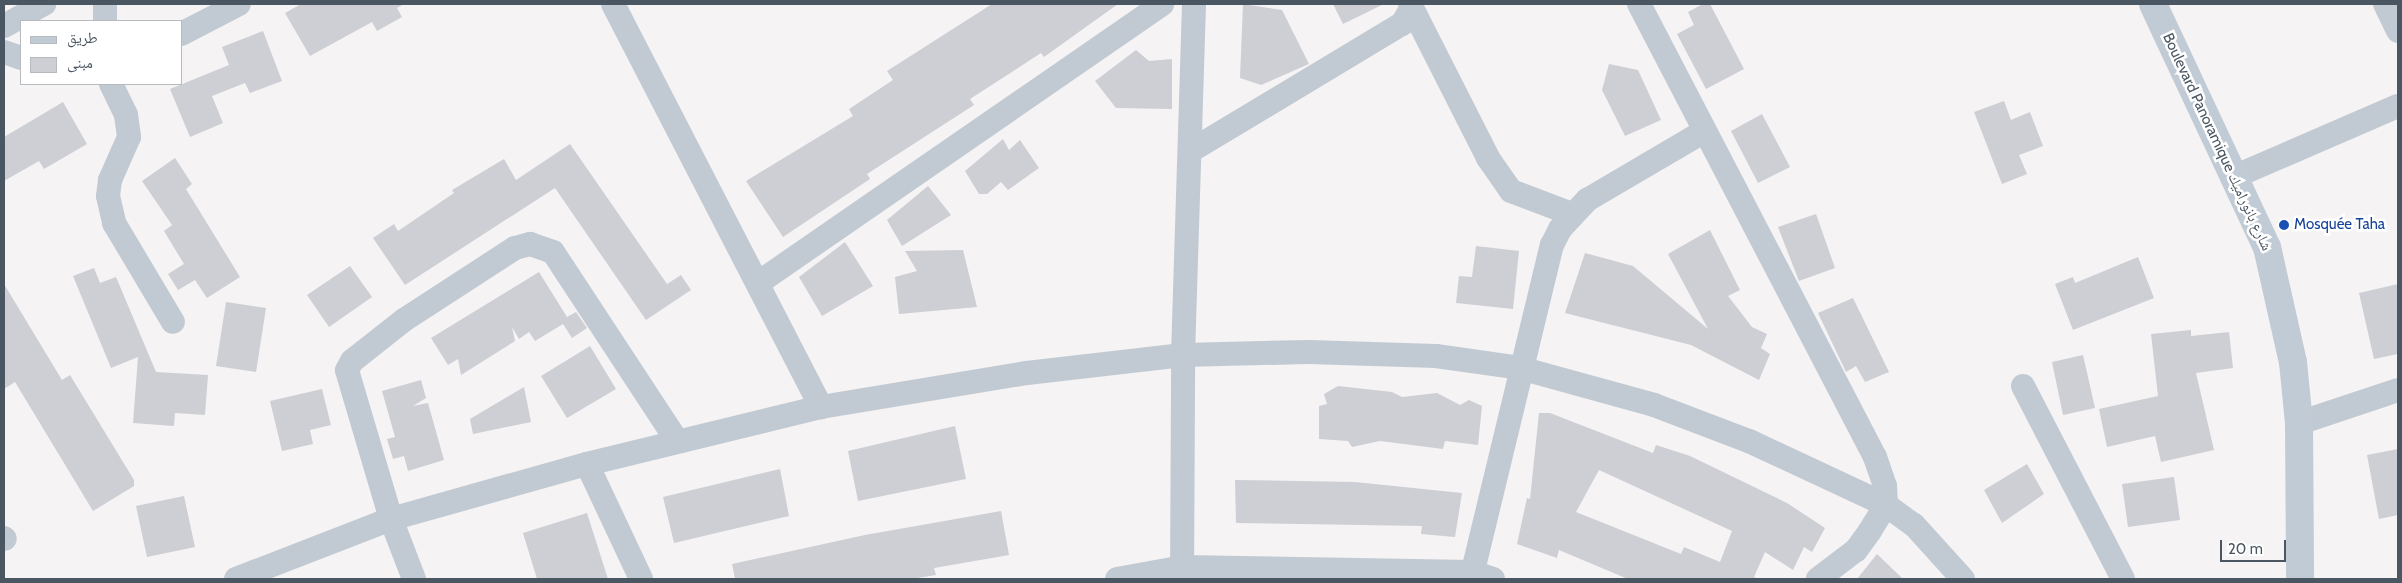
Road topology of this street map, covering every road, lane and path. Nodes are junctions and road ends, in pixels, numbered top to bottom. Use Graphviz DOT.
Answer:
graph roads {
  1 [pos="44,4"];
  2 [pos="105,4"];
  3 [pos="239,4"];
  4 [pos="613,4"];
  5 [pos="1162,4"];
  6 [pos="1194,4"];
  7 [pos="1639,4"];
  8 [pos="2153,4"];
  9 [pos="2385,4"];
  10 [pos="1410,6"];
  11 [pos="105,20"];
  12 [pos="4,26"];
  13 [pos="2398,31"];
  14 [pos="182,33"];
  15 [pos="4,52"];
  16 [pos="20,58"];
  17 [pos="112,85"];
  18 [pos="2398,106"];
  19 [pos="1703,132"];
  20 [pos="1192,150"];
  21 [pos="2236,176"];
  22 [pos="1572,214"];
  23 [pos="758,283"];
  24 [pos="173,322"];
  25 [pos="1183,356"];
  26 [pos="1520,368"];
  27 [pos="2023,386"];
  28 [pos="2398,390"];
  29 [pos="821,407"];
  30 [pos="2299,423"];
  31 [pos="677,441"];
  32 [pos="587,464"];
  33 [pos="1886,505"];
  34 [pos="391,519"];
  35 [pos="1182,573"];
  36 [pos="1479,577"];
  37 [pos="236,579"];
  38 [pos="414,579"];
  39 [pos="641,579"];
  40 [pos="1117,579"];
  41 [pos="1818,579"];
  42 [pos="1963,579"];
  43 [pos="2123,579"];
  44 [pos="2300,579"];
  1 -- 12 [label="street"];
  2 -- 11 [label="street"];
  3 -- 14 [label="street"];
  4 -- 23 [label="street"];
  5 -- 23 [label="street"];
  6 -- 20 [label="street"];
  7 -- 19 [label="street"];
  8 -- 21 [label="main road, Boulevard Panoramique شارع بانوراميك"];
  9 -- 13 [label="street"];
  10 -- 20 [label="street"];
  10 -- 22 [label="street"];
  15 -- 16 [label="street"];
  17 -- 24 [label="street"];
  18 -- 21 [label="street"];
  19 -- 22 [label="street"];
  19 -- 33 [label="street"];
  20 -- 25 [label="street"];
  21 -- 30 [label="main road, Boulevard Panoramique شارع بانوراميك"];
  22 -- 26 [label="street"];
  23 -- 29 [label="street"];
  25 -- 26 [label="street"];
  25 -- 29 [label="street"];
  25 -- 35 [label="street"];
  26 -- 33 [label="street"];
  26 -- 36 [label="street"];
  27 -- 43 [label="street"];
  28 -- 30 [label="street"];
  29 -- 31 [label="street"];
  30 -- 44 [label="main road, Boulevard Panoramique شارع بانوراميك"];
  31 -- 32 [label="street"];
  31 -- 34 [label="street"];
  32 -- 34 [label="street"];
  32 -- 39 [label="street"];
  33 -- 41 [label="street"];
  33 -- 42 [label="street"];
  34 -- 37 [label="street"];
  34 -- 38 [label="street"];
  35 -- 36 [label="street"];
  35 -- 40 [label="street"];
}
